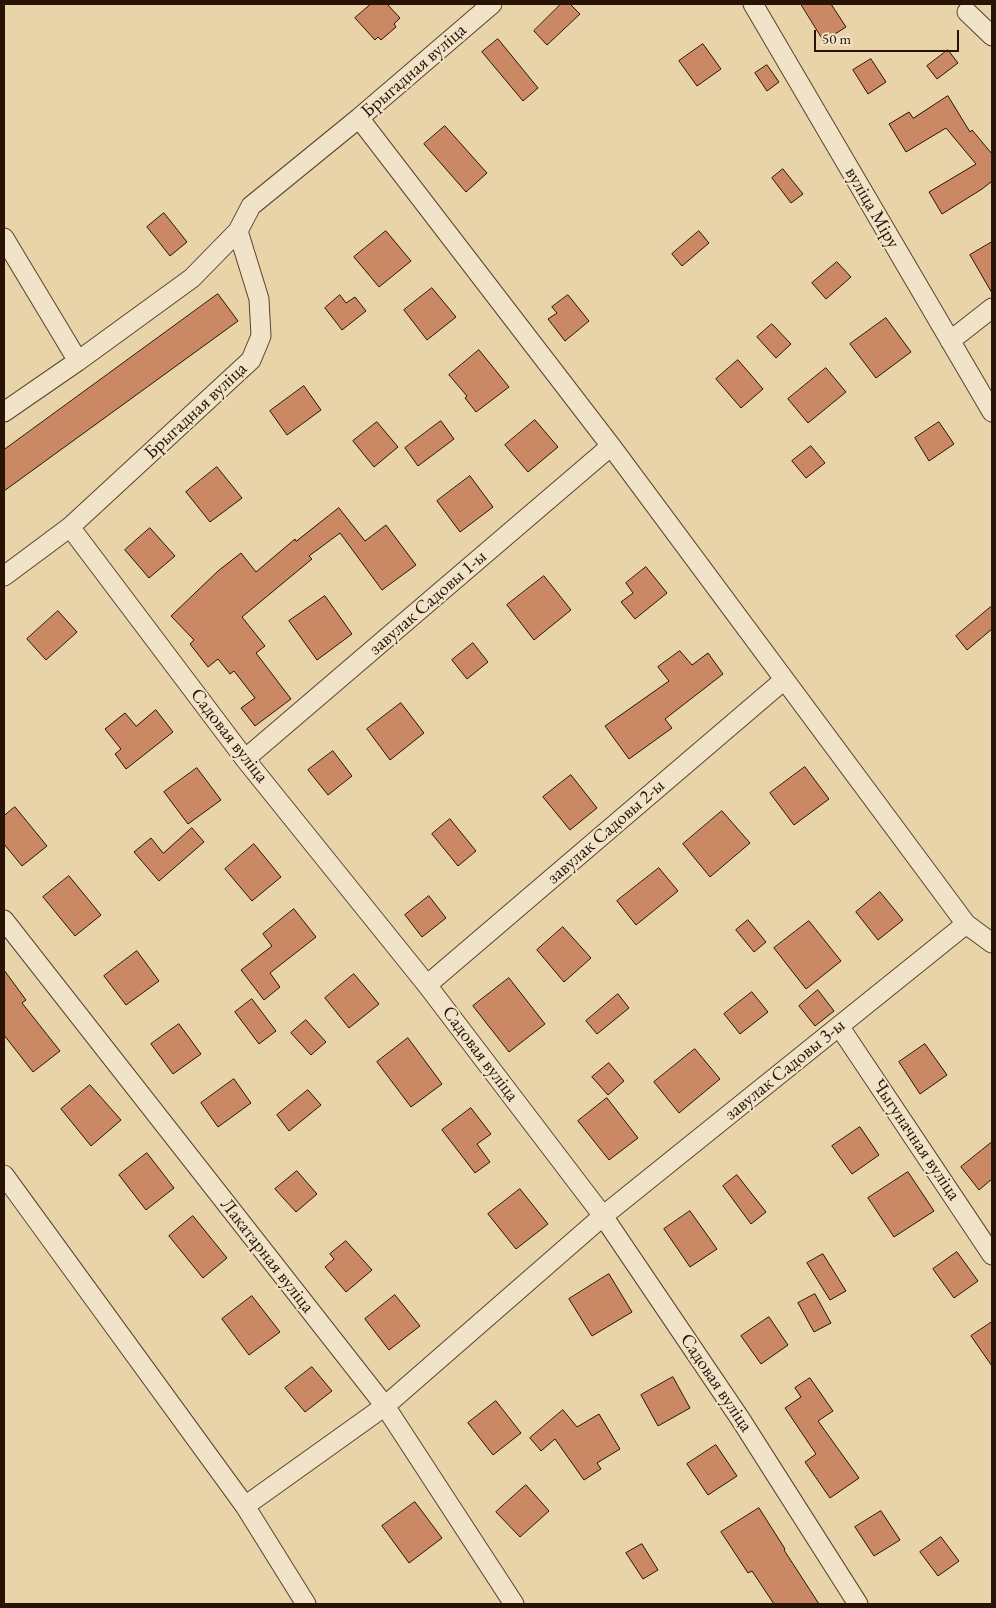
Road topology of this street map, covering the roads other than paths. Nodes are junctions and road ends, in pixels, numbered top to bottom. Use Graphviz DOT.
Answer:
graph roads {
  1 [pos="753,4"];
  2 [pos="483,7"];
  3 [pos="967,12"];
  4 [pos="992,36"];
  5 [pos="359,118"];
  6 [pos="238,231"];
  7 [pos="4,238"];
  8 [pos="992,308"];
  9 [pos="950,340"];
  10 [pos="78,361"];
  11 [pos="4,412"];
  12 [pos="992,412"];
  13 [pos="611,446"];
  14 [pos="70,527"];
  15 [pos="4,576"];
  16 [pos="784,680"];
  17 [pos="245,759"];
  18 [pos="4,920"];
  19 [pos="966,924"];
  20 [pos="992,943"];
  21 [pos="428,985"];
  22 [pos="839,1026"];
  23 [pos="4,1175"];
  24 [pos="604,1216"];
  25 [pos="992,1255"];
  26 [pos="385,1406"];
  27 [pos="245,1506"];
  28 [pos="306,1604"];
  29 [pos="514,1604"];
  30 [pos="858,1604"];
  1 -- 9 [label="street, вуліца Міру"];
  2 -- 5 [label="street, Брыгадная вуліца"];
  3 -- 4 [label="street"];
  5 -- 6 [label="street, Брыгадная вуліца"];
  5 -- 13 [label="street"];
  6 -- 10 [label="street"];
  6 -- 14 [label="street, Брыгадная вуліца"];
  7 -- 10 [label="street"];
  8 -- 9 [label="street"];
  9 -- 12 [label="street, вуліца Міру"];
  10 -- 11 [label="street"];
  13 -- 16 [label="street"];
  13 -- 17 [label="street, завулак Садовы 1-ы"];
  14 -- 15 [label="street, Брыгадная вуліца"];
  14 -- 17 [label="street, Садовая вуліца"];
  16 -- 19 [label="street"];
  16 -- 21 [label="street, завулак Садовы 2-ы"];
  17 -- 21 [label="street, Садовая вуліца"];
  18 -- 26 [label="street, Лакатарная вуліца"];
  19 -- 20 [label="street"];
  19 -- 22 [label="street, завулак Садовы 3-ы"];
  21 -- 24 [label="street, Садовая вуліца"];
  22 -- 24 [label="street, завулак Садовы 3-ы"];
  22 -- 25 [label="street, Чыгуначная вуліца"];
  23 -- 27 [label="street"];
  24 -- 26 [label="street, завулак Садовы 3-ы"];
  24 -- 30 [label="street, Садовая вуліца"];
  26 -- 27 [label="street, завулак Садовы 3-ы"];
  26 -- 29 [label="street, Лакатарная вуліца"];
  27 -- 28 [label="street"];
}
